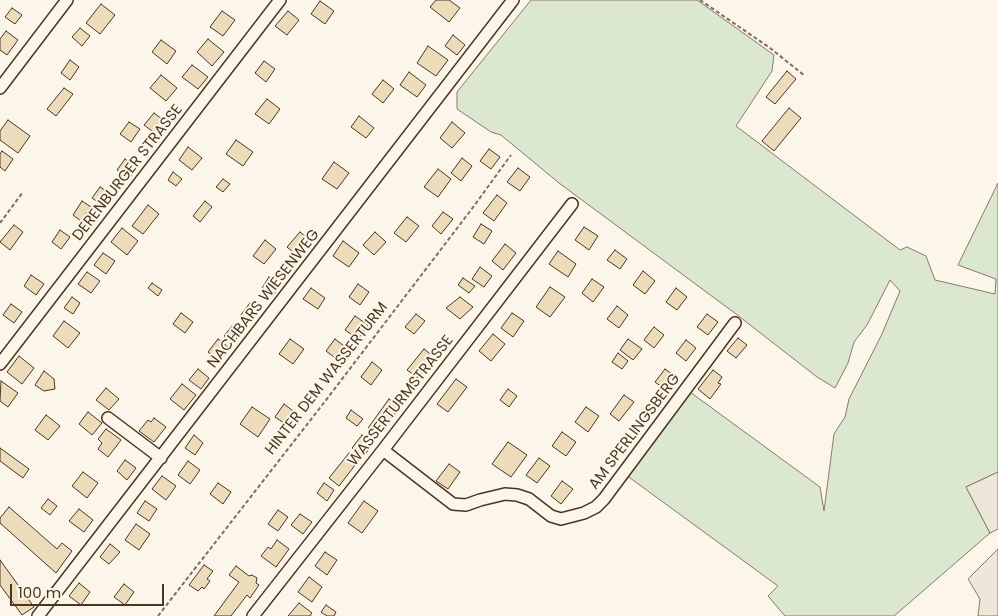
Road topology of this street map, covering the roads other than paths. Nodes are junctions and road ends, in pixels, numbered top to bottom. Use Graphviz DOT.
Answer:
graph roads {
  1 [pos="67,0"];
  2 [pos="280,0"];
  3 [pos="513,0"];
  4 [pos="0,88"];
  5 [pos="572,204"];
  6 [pos="735,323"];
  7 [pos="0,364"];
  8 [pos="108,418"];
  9 [pos="383,450"];
  10 [pos="161,458"];
  11 [pos="38,616"];
  12 [pos="253,616"];
  1 -- 4 [label="street"];
  2 -- 7 [label="street, DERENBURGER STRASSE"];
  3 -- 10 [label="street, NACHBARS WIESENWEG"];
  5 -- 9 [label="street, WASSERTURMSTRASSE"];
  6 -- 9 [label="street, AM SPERLINGSBERG"];
  8 -- 10 [label="street"];
  9 -- 12 [label="street, WASSERTURMSTRASSE"];
  10 -- 11 [label="street, NACHBARS WIESENWEG"];
}
